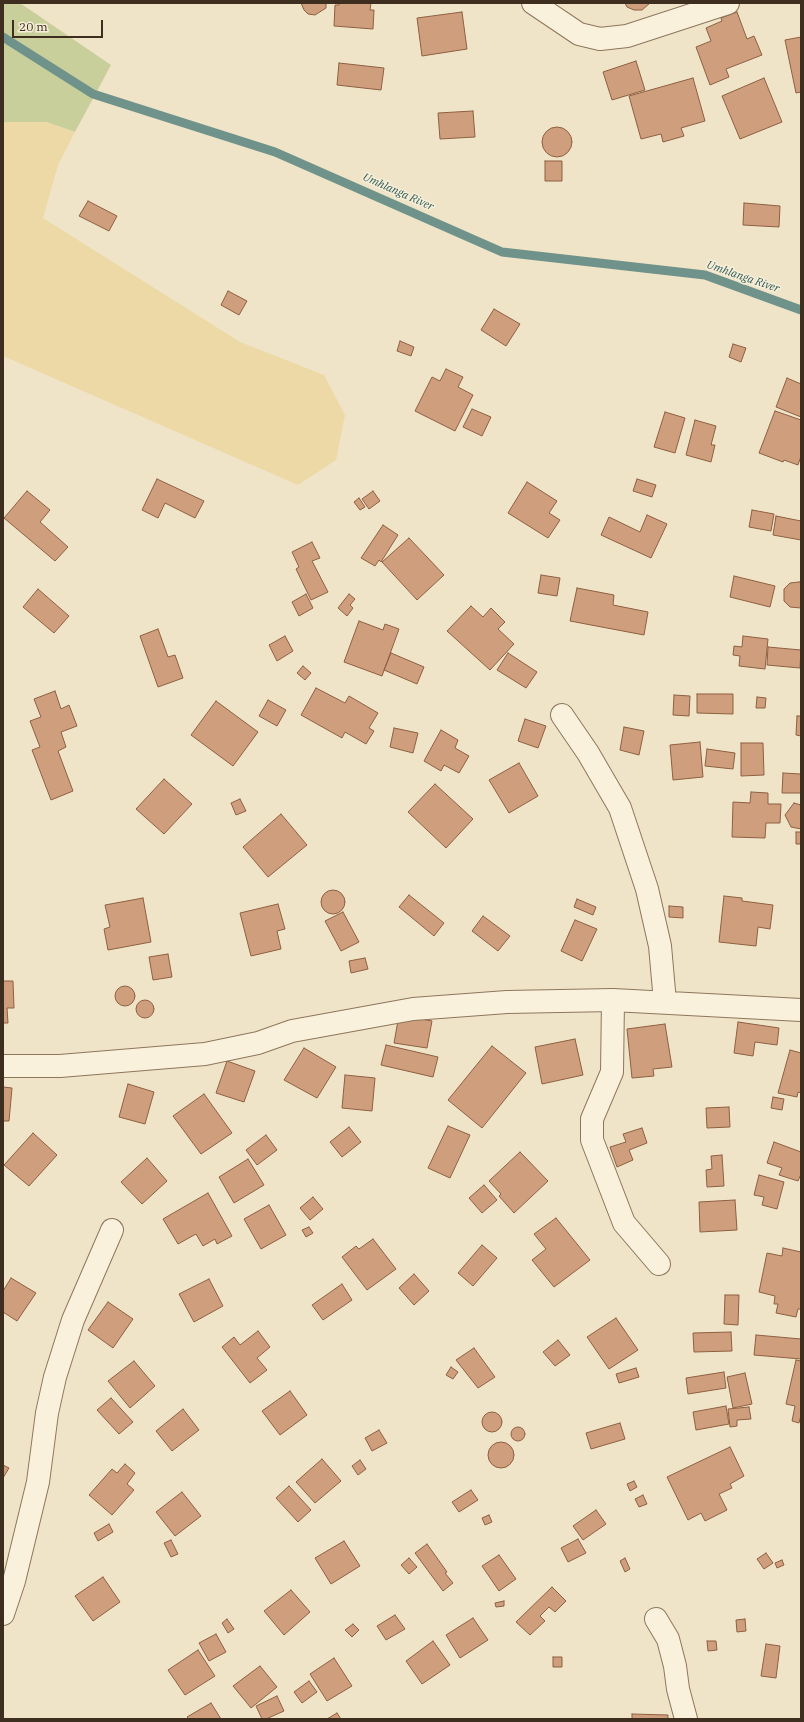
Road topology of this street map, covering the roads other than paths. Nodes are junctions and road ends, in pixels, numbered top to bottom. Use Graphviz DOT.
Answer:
graph roads {
  1 [pos="533,3"];
  2 [pos="728,3"];
  3 [pos="562,715"];
  4 [pos="613,1000"];
  5 [pos="665,1002"];
  6 [pos="801,1010"];
  7 [pos="3,1066"];
  8 [pos="112,1230"];
  9 [pos="659,1264"];
  10 [pos="3,1614"];
  11 [pos="656,1619"];
  12 [pos="686,1719"];
  1 -- 2 [label="street"];
  3 -- 5 [label="street"];
  4 -- 5 [label="street"];
  4 -- 7 [label="street"];
  4 -- 9 [label="street"];
  5 -- 6 [label="street"];
  8 -- 10 [label="street"];
  11 -- 12 [label="street"];
}
